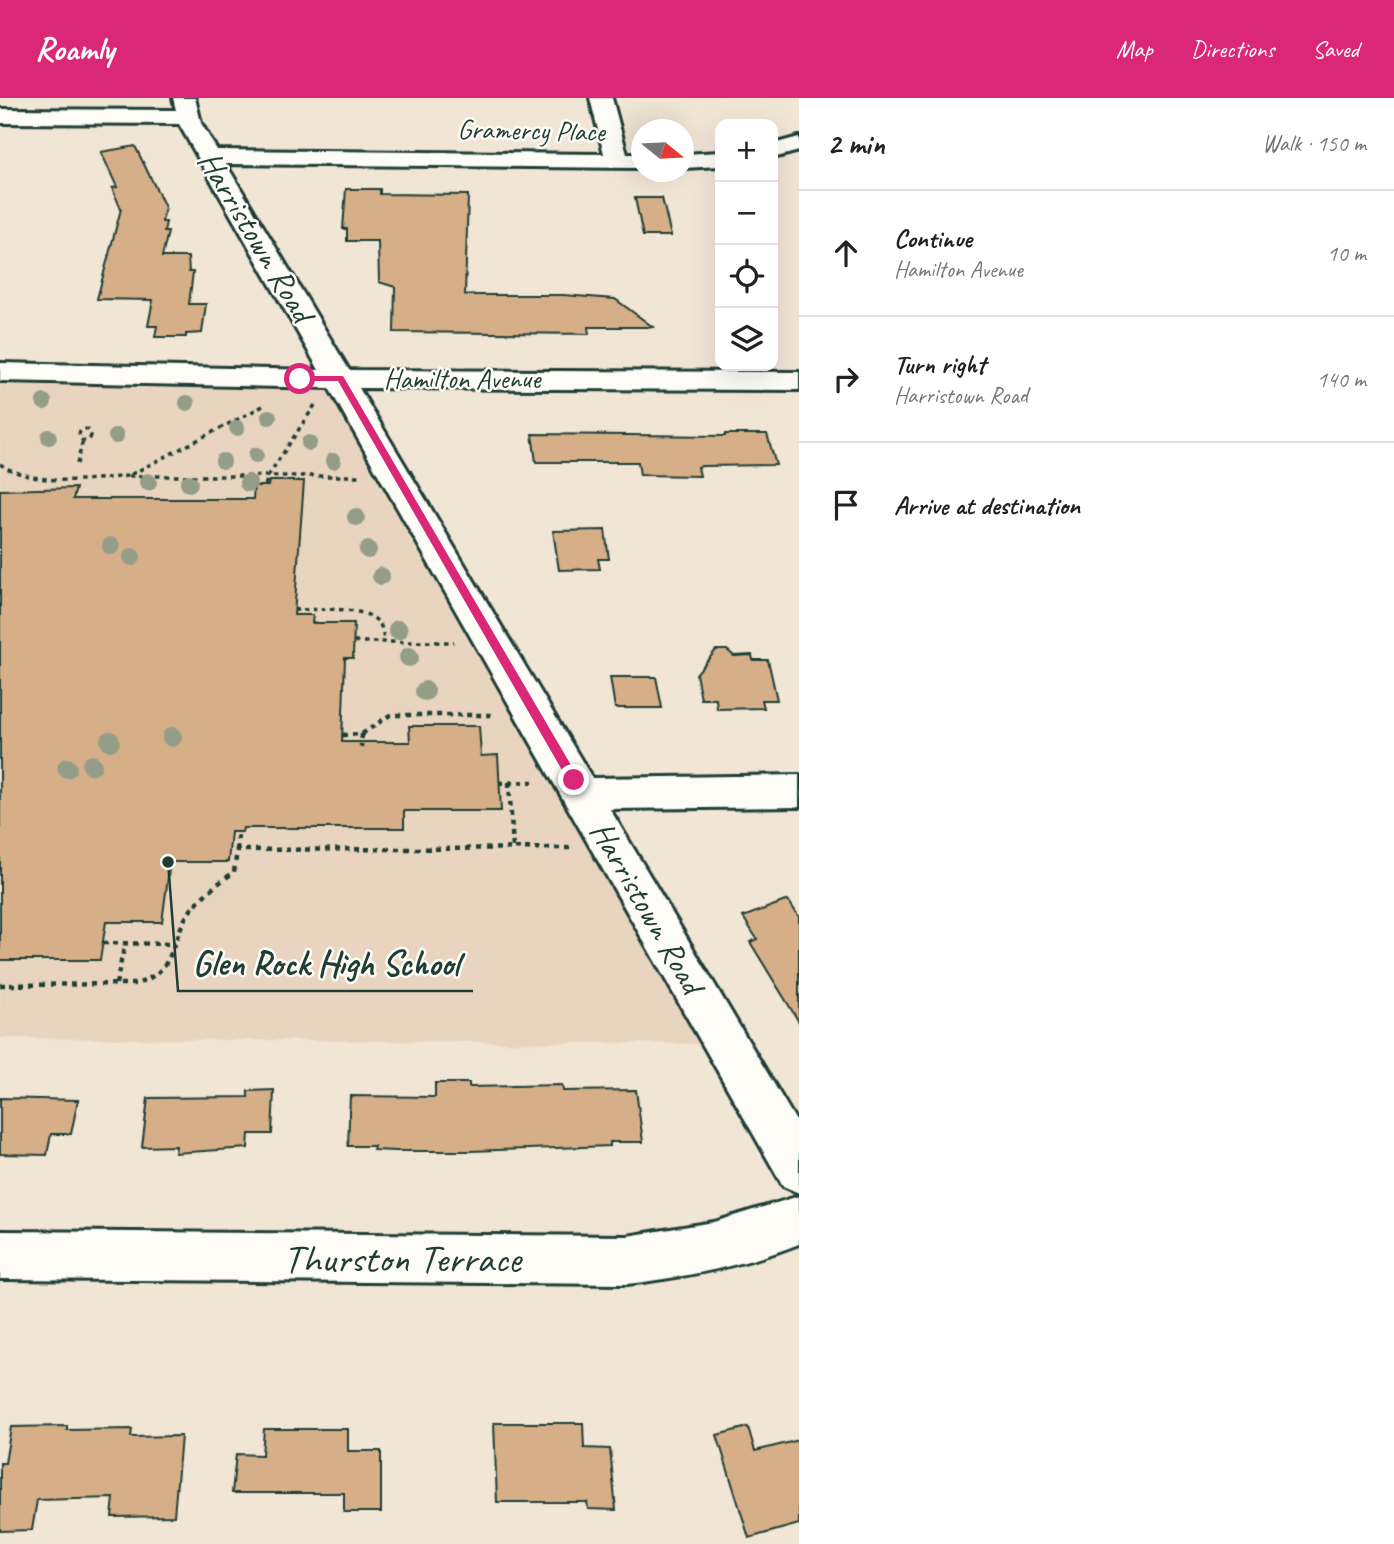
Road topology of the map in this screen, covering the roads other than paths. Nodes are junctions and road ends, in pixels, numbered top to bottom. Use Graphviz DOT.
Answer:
graph roads {
  1 [pos="601,98"];
  2 [pos="186,107"];
  3 [pos="0,116"];
  4 [pos="799,144"];
  5 [pos="778,150"];
  6 [pos="209,157"];
  7 [pos="715,159"];
  8 [pos="694,160"];
  9 [pos="617,161"];
  10 [pos="631,161"];
  11 [pos="0,372"];
  12 [pos="799,381"];
  13 [pos="330,388"];
  14 [pos="799,790"];
  15 [pos="581,794"];
  16 [pos="799,1170"];
  17 [pos="799,1220"];
  18 [pos="0,1255"];
  1 -- 9 [label="street"];
  2 -- 3 [label="street"];
  2 -- 6 [label="street, Harristown Road"];
  4 -- 5 [label="street"];
  6 -- 9 [label="street, Gramercy Place"];
  6 -- 13 [label="street, Harristown Road"];
  7 -- 8 [label="street"];
  9 -- 10 [label="street, Gramercy Place"];
  11 -- 13 [label="street, Hamilton Avenue"];
  12 -- 13 [label="street, Hamilton Avenue"];
  13 -- 15 [label="street, Harristown Road"];
  14 -- 15 [label="street"];
  15 -- 16 [label="street, Harristown Road"];
  17 -- 18 [label="street, Thurston Terrace"];
}
